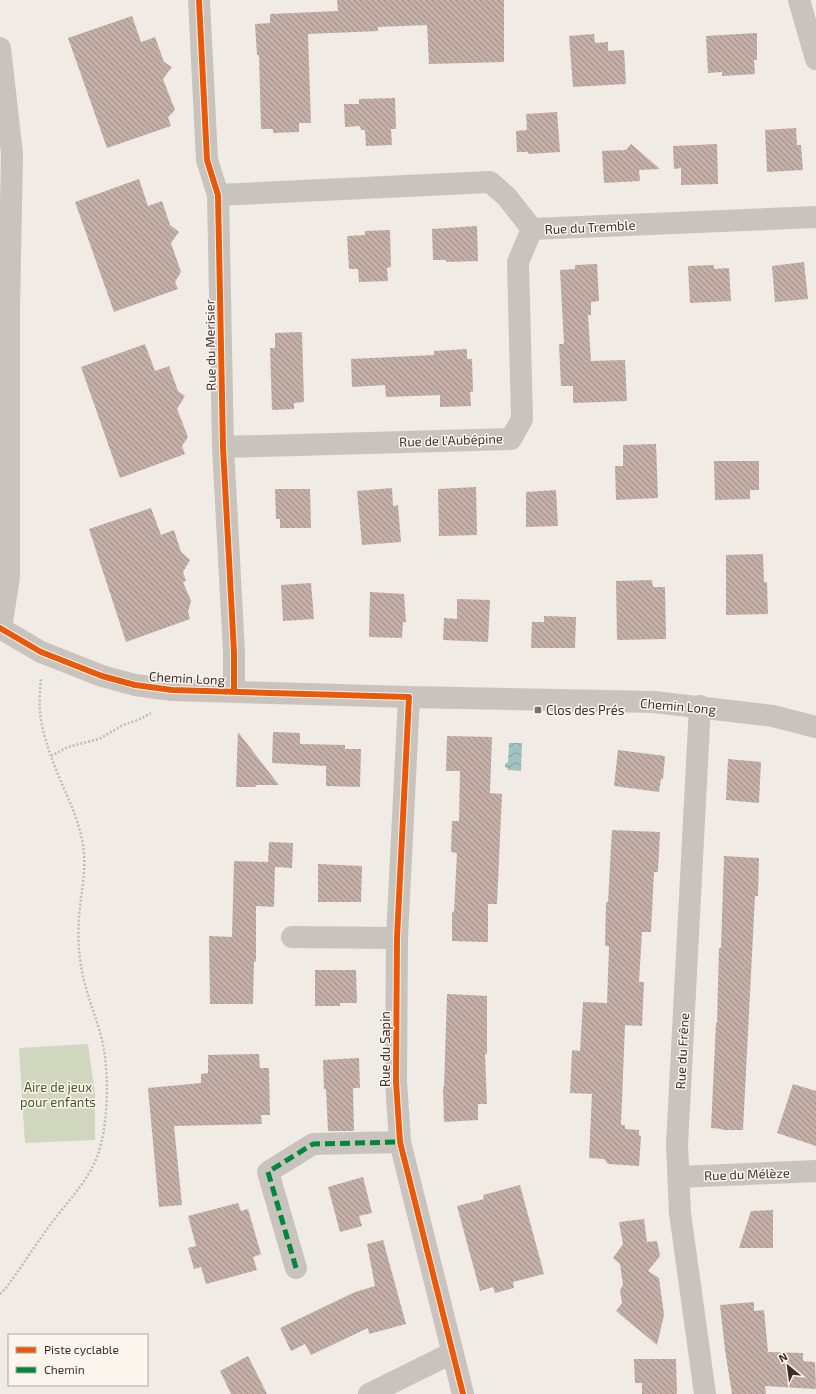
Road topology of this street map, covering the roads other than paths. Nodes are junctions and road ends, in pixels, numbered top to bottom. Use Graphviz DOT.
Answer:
graph roads {
  1 [pos="199,0"];
  2 [pos="799,0"];
  3 [pos="0,48"];
  4 [pos="816,59"];
  5 [pos="218,195"];
  6 [pos="816,217"];
  7 [pos="532,229"];
  8 [pos="223,447"];
  9 [pos="0,628"];
  10 [pos="234,692"];
  11 [pos="410,697"];
  12 [pos="700,706"];
  13 [pos="816,727"];
  14 [pos="292,937"];
  15 [pos="397,938"];
  16 [pos="400,1142"];
  17 [pos="816,1172"];
  18 [pos="679,1177"];
  19 [pos="296,1268"];
  20 [pos="452,1353"];
  21 [pos="369,1394"];
  22 [pos="462,1394"];
  23 [pos="705,1394"];
  1 -- 5 [label="street, Rue du Merisier"];
  2 -- 4 [label="street"];
  3 -- 9 [label="street"];
  5 -- 7 [label="street, Rue du Tremble"];
  5 -- 8 [label="street, Rue du Merisier"];
  6 -- 7 [label="street, Rue du Tremble"];
  7 -- 8 [label="street, Rue de l'Aubépine"];
  8 -- 10 [label="street, Rue du Merisier"];
  9 -- 10 [label="street, Chemin Long"];
  10 -- 11 [label="street, Chemin Long"];
  11 -- 12 [label="street, Chemin Long"];
  11 -- 15 [label="street, Rue du Sapin"];
  12 -- 13 [label="street, Chemin Long"];
  12 -- 18 [label="street, Rue du Frêne"];
  14 -- 15 [label="street"];
  15 -- 16 [label="street, Rue du Sapin"];
  16 -- 19 [label="street"];
  16 -- 20 [label="street, Rue du Sapin"];
  17 -- 18 [label="street, Rue du Mélèze"];
  18 -- 23 [label="street, Rue du Frêne"];
  20 -- 21 [label="street"];
  20 -- 22 [label="street, Rue du Sapin"];
}
